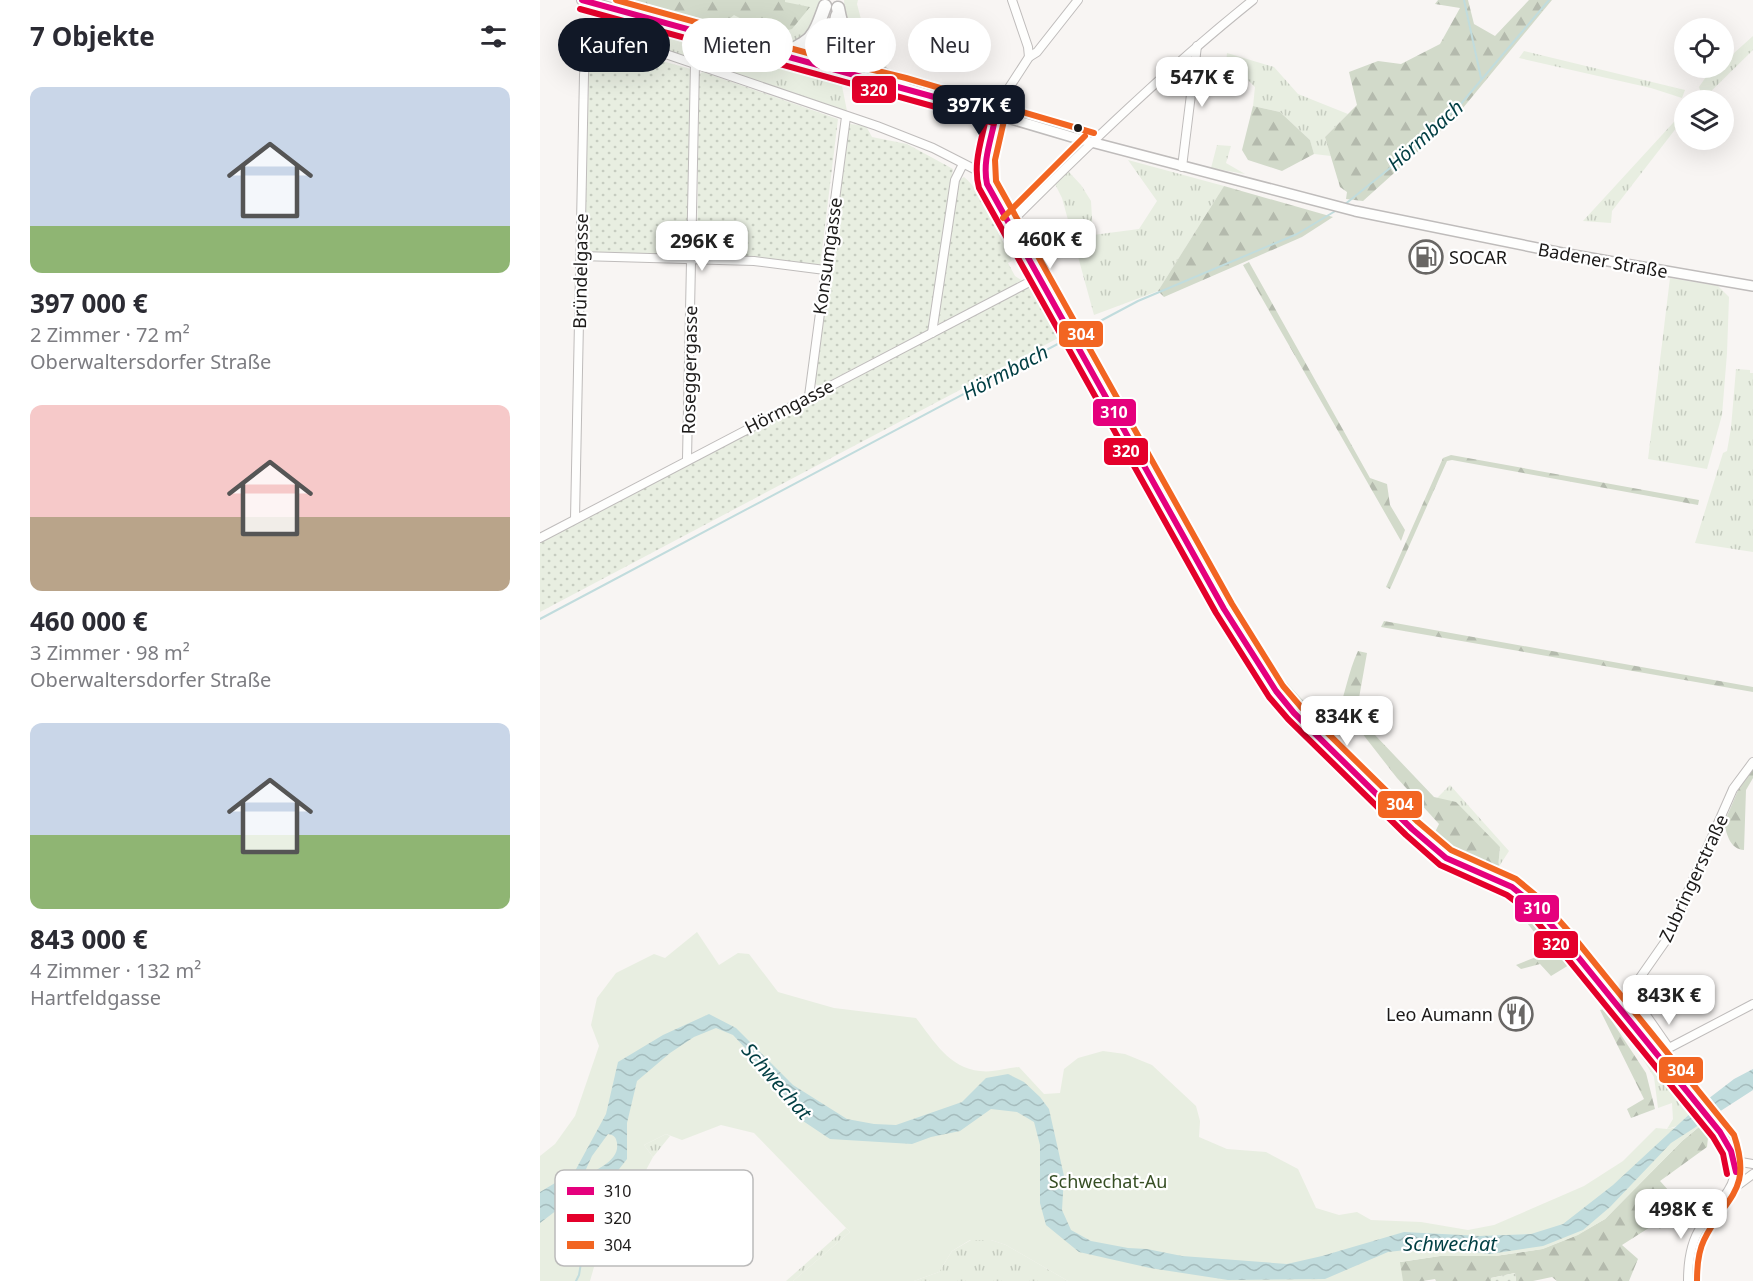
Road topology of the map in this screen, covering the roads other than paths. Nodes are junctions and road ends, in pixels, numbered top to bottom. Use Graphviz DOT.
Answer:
graph roads {
  1 [pos="582,0"];
  2 [pos="1012,0"];
  3 [pos="1078,0"];
  4 [pos="1253,0"];
  5 [pos="832,3"];
  6 [pos="833,18"];
  7 [pos="682,27"];
  8 [pos="1197,46"];
  9 [pos="793,50"];
  10 [pos="1029,57"];
  11 [pos="682,60"];
  12 [pos="695,72"];
  13 [pos="718,72"];
  14 [pos="843,72"];
  15 [pos="903,87"];
  16 [pos="996,114"];
  17 [pos="846,117"];
  18 [pos="1091,142"];
  19 [pos="963,164"];
  20 [pos="1182,167"];
  21 [pos="984,174"];
  22 [pos="1010,224"];
  23 [pos="580,256"];
  24 [pos="691,259"];
  25 [pos="825,270"];
  26 [pos="1039,277"];
  27 [pos="1753,286"];
  28 [pos="932,333"];
  29 [pos="809,396"];
  30 [pos="687,459"];
  31 [pos="575,519"];
  32 [pos="540,537"];
  33 [pos="1753,762"];
  34 [pos="1630,992"];
  35 [pos="1616,1003"];
  36 [pos="1753,1004"];
  37 [pos="1734,1161"];
  38 [pos="1753,1164"];
  39 [pos="1736,1172"];
  40 [pos="1753,1173"];
  41 [pos="1726,1194"];
  42 [pos="1688,1281"];
  1 -- 7 [label="main road, Badener Straße"];
  2 -- 10 [label="street"];
  3 -- 10 [label="street"];
  4 -- 8 [label="street"];
  5 -- 6 [label="highway"];
  5 -- 9 [label="highway"];
  5 -- 15 [label="highway"];
  8 -- 18 [label="street"];
  8 -- 20 [label="street"];
  10 -- 16 [label="street"];
  11 -- 23 [label="street, Bründelgasse"];
  12 -- 24 [label="street, Roseggergasse"];
  13 -- 17 [label="street"];
  14 -- 15 [label="main road, Badener Straße"];
  15 -- 16 [label="main road, Badener Straße"];
  16 -- 18 [label="main road, Badener Straße"];
  16 -- 21 [label="street"];
  17 -- 19 [label="street"];
  17 -- 25 [label="street, Konsumgasse"];
  18 -- 20 [label="main road, Badener Straße"];
  18 -- 22 [label="street"];
  19 -- 21 [label="street"];
  19 -- 28 [label="street"];
  20 -- 27 [label="main road, Badener Straße"];
  21 -- 22 [label="street"];
  22 -- 26 [label="street"];
  23 -- 24 [label="street"];
  23 -- 31 [label="street, Bründelgasse"];
  24 -- 25 [label="street"];
  24 -- 30 [label="street, Roseggergasse"];
  25 -- 29 [label="street, Konsumgasse"];
  26 -- 28 [label="street, Hörmgasse"];
  26 -- 35 [label="street"];
  28 -- 29 [label="street, Hörmgasse"];
  29 -- 30 [label="street, Hörmgasse"];
  30 -- 31 [label="street, Hörmgasse"];
  31 -- 32 [label="street, Hörmgasse"];
  33 -- 34 [label="street, Zubringerstraße"];
  34 -- 35 [label="street, Zubringerstraße"];
  34 -- 36 [label="street"];
  35 -- 37 [label="street"];
  37 -- 38 [label="street"];
  37 -- 39 [label="street"];
  39 -- 40 [label="street"];
  39 -- 41 [label="street"];
  40 -- 41 [label="street"];
  41 -- 42 [label="street"];
}
